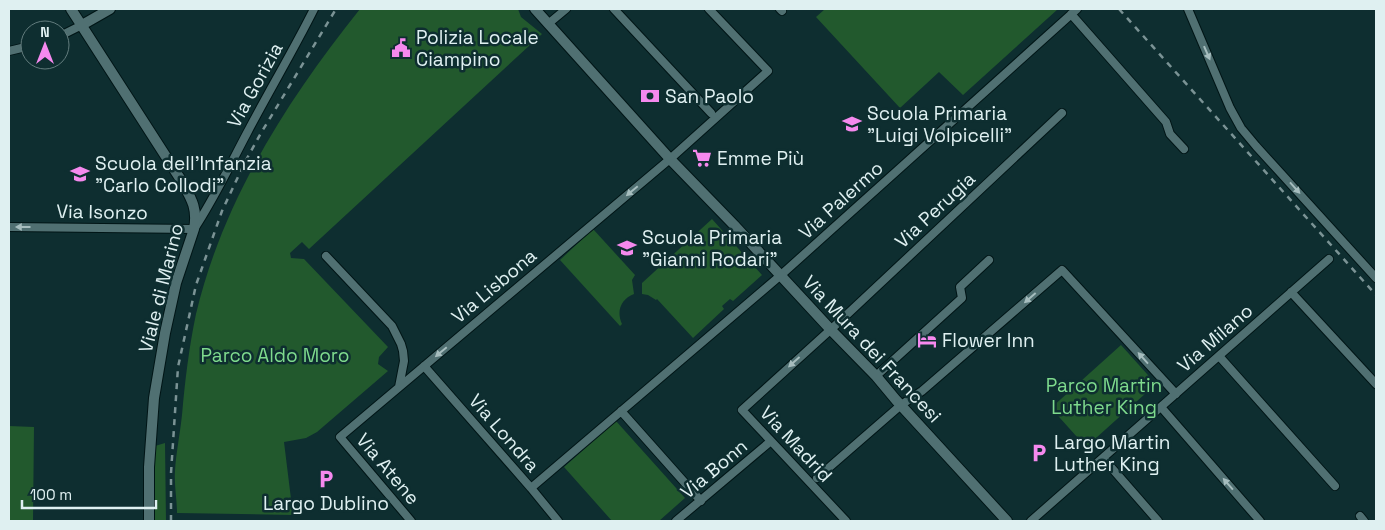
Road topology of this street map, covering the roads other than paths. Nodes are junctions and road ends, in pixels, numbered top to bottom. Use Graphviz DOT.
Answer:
graph roads {
  1 [pos="71,9"];
  2 [pos="110,9"];
  3 [pos="314,9"];
  4 [pos="531,9"];
  5 [pos="535,9"];
  6 [pos="566,9"];
  7 [pos="614,9"];
  8 [pos="709,9"];
  9 [pos="1188,9"];
  10 [pos="1074,11"];
  11 [pos="548,24"];
  12 [pos="82,25"];
  13 [pos="70,31"];
  14 [pos="711,112"];
  15 [pos="1062,113"];
  16 [pos="1184,149"];
  17 [pos="670,159"];
  18 [pos="9,227"];
  19 [pos="194,229"];
  20 [pos="326,256"];
  21 [pos="1329,259"];
  22 [pos="990,260"];
  23 [pos="781,275"];
  24 [pos="1376,278"];
  25 [pos="1292,292"];
  26 [pos="830,330"];
  27 [pos="1219,356"];
  28 [pos="424,366"];
  29 [pos="876,376"];
  30 [pos="1376,384"];
  31 [pos="400,387"];
  32 [pos="1176,394"];
  33 [pos="901,405"];
  34 [pos="1161,407"];
  35 [pos="621,411"];
  36 [pos="340,437"];
  37 [pos="771,441"];
  38 [pos="1102,458"];
  39 [pos="817,478"];
  40 [pos="1335,486"];
  41 [pos="531,488"];
  42 [pos="701,501"];
  43 [pos="149,521"];
  44 [pos="411,521"];
  45 [pos="558,521"];
  46 [pos="676,521"];
  47 [pos="846,521"];
  48 [pos="1007,521"];
  49 [pos="1031,521"];
  50 [pos="1158,521"];
  51 [pos="1260,521"];
  1 -- 12 [label="street, Viale di Marino"];
  2 -- 12 [label="street"];
  3 -- 19 [label="street, Via Gorizia"];
  4 -- 11 [label="street, Via Mura dei Francesi"];
  5 -- 11 [label="street, Via Mura dei Francesi"];
  6 -- 11 [label="street"];
  7 -- 14 [label="street"];
  8 -- 17 [label="street, Via Lisbona"];
  9 -- 24 [label="street, one-way"];
  10 -- 16 [label="street"];
  10 -- 23 [label="street, Via Palermo"];
  11 -- 17 [label="street, Via Mura dei Francesi"];
  12 -- 13 [label="street"];
  12 -- 19 [label="street, Viale di Marino"];
  15 -- 26 [label="street, Via Perugia"];
  17 -- 23 [label="street, Via Mura dei Francesi"];
  17 -- 28 [label="street, Via Lisbona, one-way"];
  19 -- 18 [label="street, Via Isonzo, one-way"];
  19 -- 43 [label="street, Viale di Marino"];
  20 -- 31 [label="street"];
  21 -- 25 [label="street, Via Milano"];
  22 -- 29 [label="street"];
  23 -- 26 [label="street, Via Mura dei Francesi"];
  23 -- 35 [label="street, Via Palermo"];
  25 -- 27 [label="street, Via Milano"];
  25 -- 30 [label="street"];
  26 -- 29 [label="street, Via Mura dei Francesi"];
  26 -- 37 [label="street, Via Madrid, one-way"];
  27 -- 32 [label="street, Via Milano"];
  27 -- 40 [label="street"];
  28 -- 31 [label="street, Via Lisbona"];
  28 -- 41 [label="street, Via Londra"];
  29 -- 33 [label="street, Via Mura dei Francesi"];
  31 -- 36 [label="street, Via Lisbona"];
  32 -- 33 [label="street, one-way"];
  32 -- 34 [label="street, Via Milano"];
  33 -- 39 [label="street"];
  33 -- 48 [label="street, Via Mura dei Francesi"];
  34 -- 38 [label="street, Via Milano"];
  51 -- 34 [label="street, one-way"];
  35 -- 41 [label="street, Via Palermo"];
  35 -- 42 [label="street"];
  36 -- 44 [label="street, Via Atene"];
  37 -- 42 [label="street, Via Bonn"];
  37 -- 47 [label="street, Via Madrid"];
  38 -- 49 [label="street, Via Milano"];
  38 -- 50 [label="street"];
  41 -- 45 [label="street, Via Londra"];
  42 -- 46 [label="street, Via Bonn"];
}
